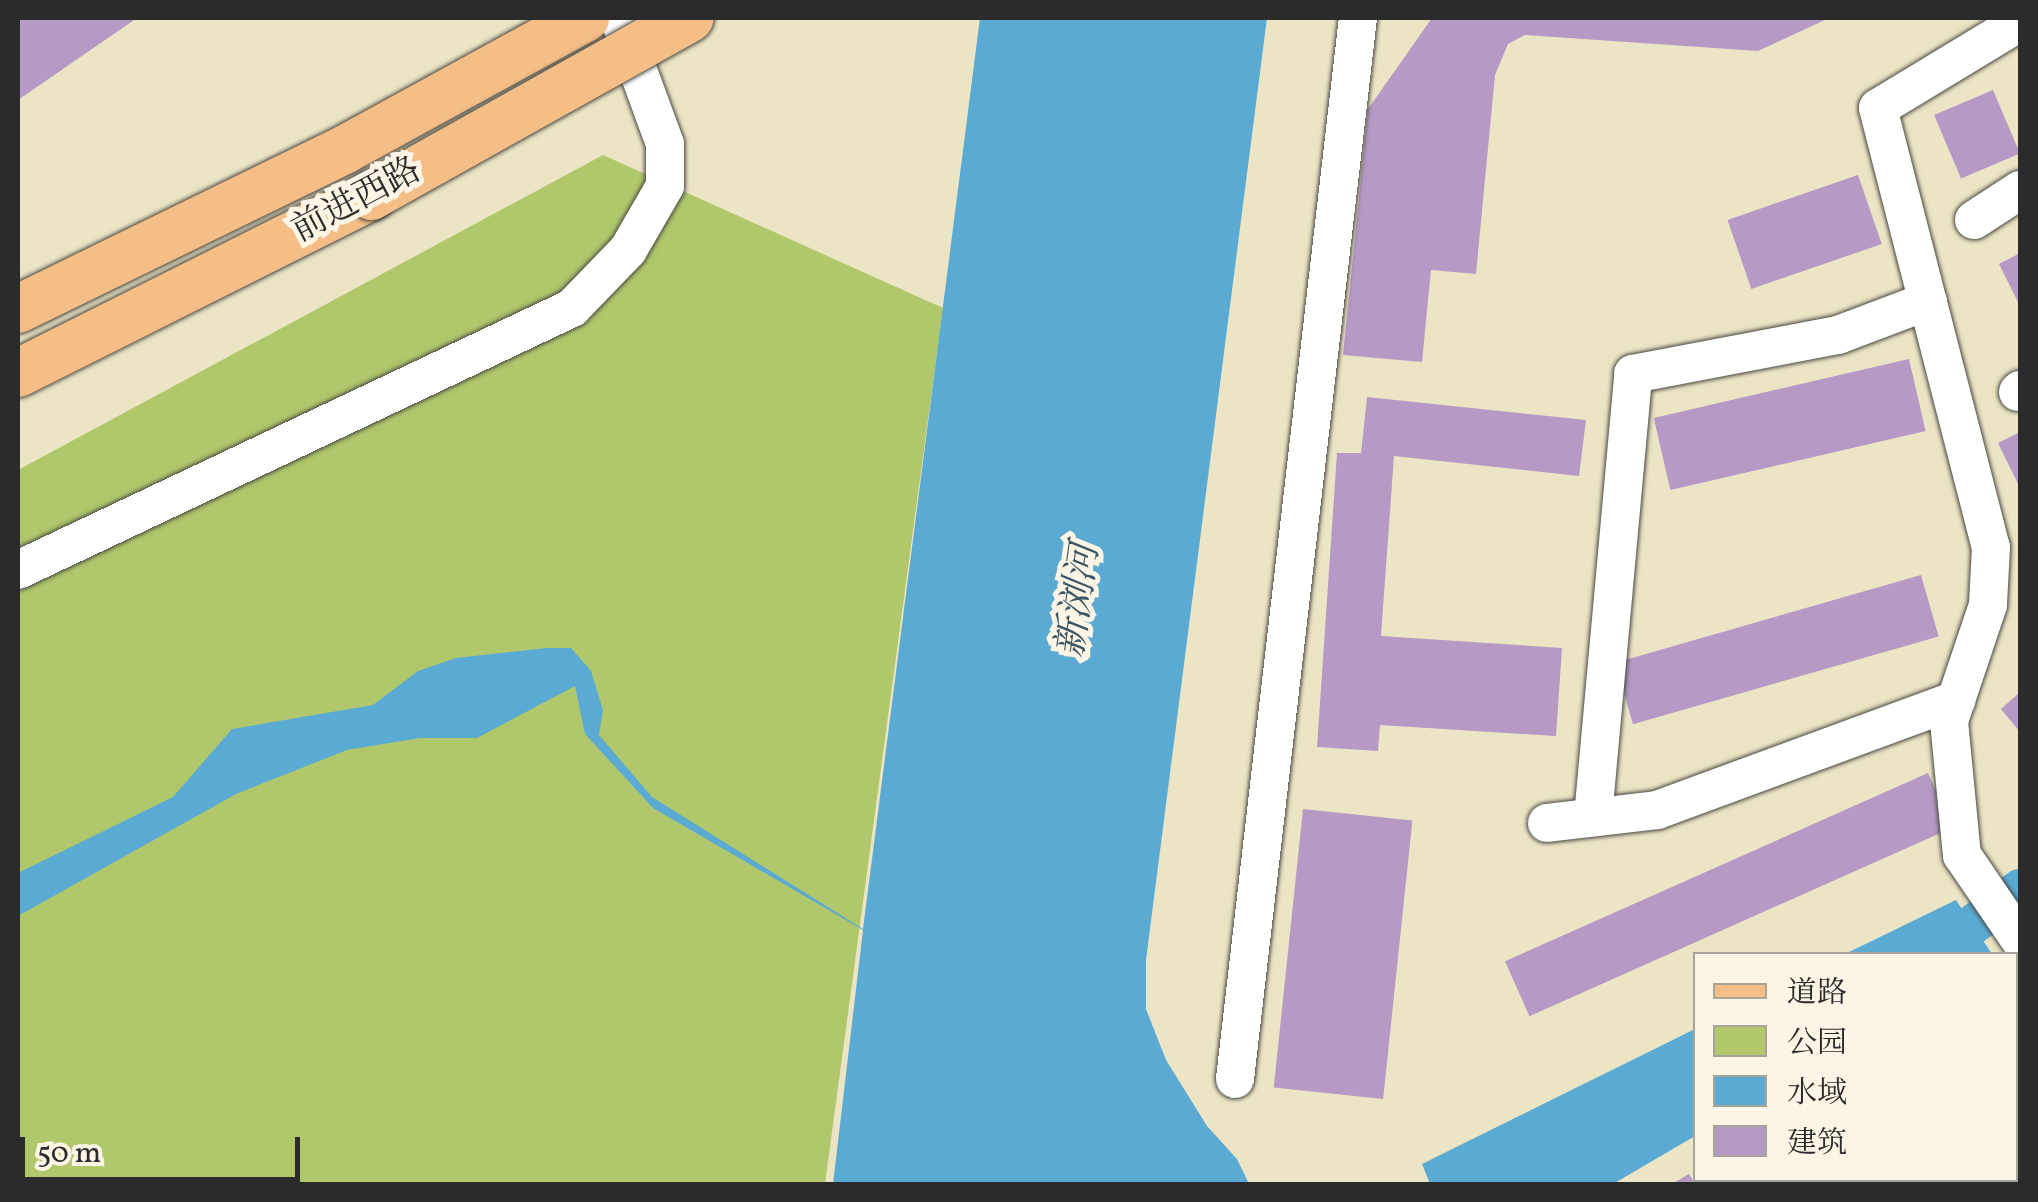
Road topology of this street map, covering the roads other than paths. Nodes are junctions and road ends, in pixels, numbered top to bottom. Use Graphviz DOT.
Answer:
graph roads {
  1 [pos="585,18"];
  2 [pos="619,18"];
  3 [pos="690,18"];
  4 [pos="1358,18"];
  5 [pos="2020,22"];
  6 [pos="2020,190"];
  7 [pos="1974,220"];
  8 [pos="1928,300"];
  9 [pos="18,309"];
  10 [pos="18,373"];
  11 [pos="18,570"];
  12 [pos="2020,586"];
  13 [pos="1988,605"];
  14 [pos="1956,700"];
  15 [pos="1593,818"];
  16 [pos="1547,823"];
  17 [pos="2005,918"];
  18 [pos="1235,1080"];
  1 -- 9 [label="main road, 前进西路"];
  2 -- 11 [label="street"];
  3 -- 10 [label="main road, 前进西路, bridge"];
  4 -- 18 [label="street"];
  5 -- 8 [label="street"];
  6 -- 7 [label="street"];
  8 -- 13 [label="street"];
  8 -- 15 [label="street"];
  12 -- 13 [label="street"];
  13 -- 14 [label="street"];
  14 -- 15 [label="street"];
  14 -- 17 [label="street"];
  15 -- 16 [label="street"];
}
